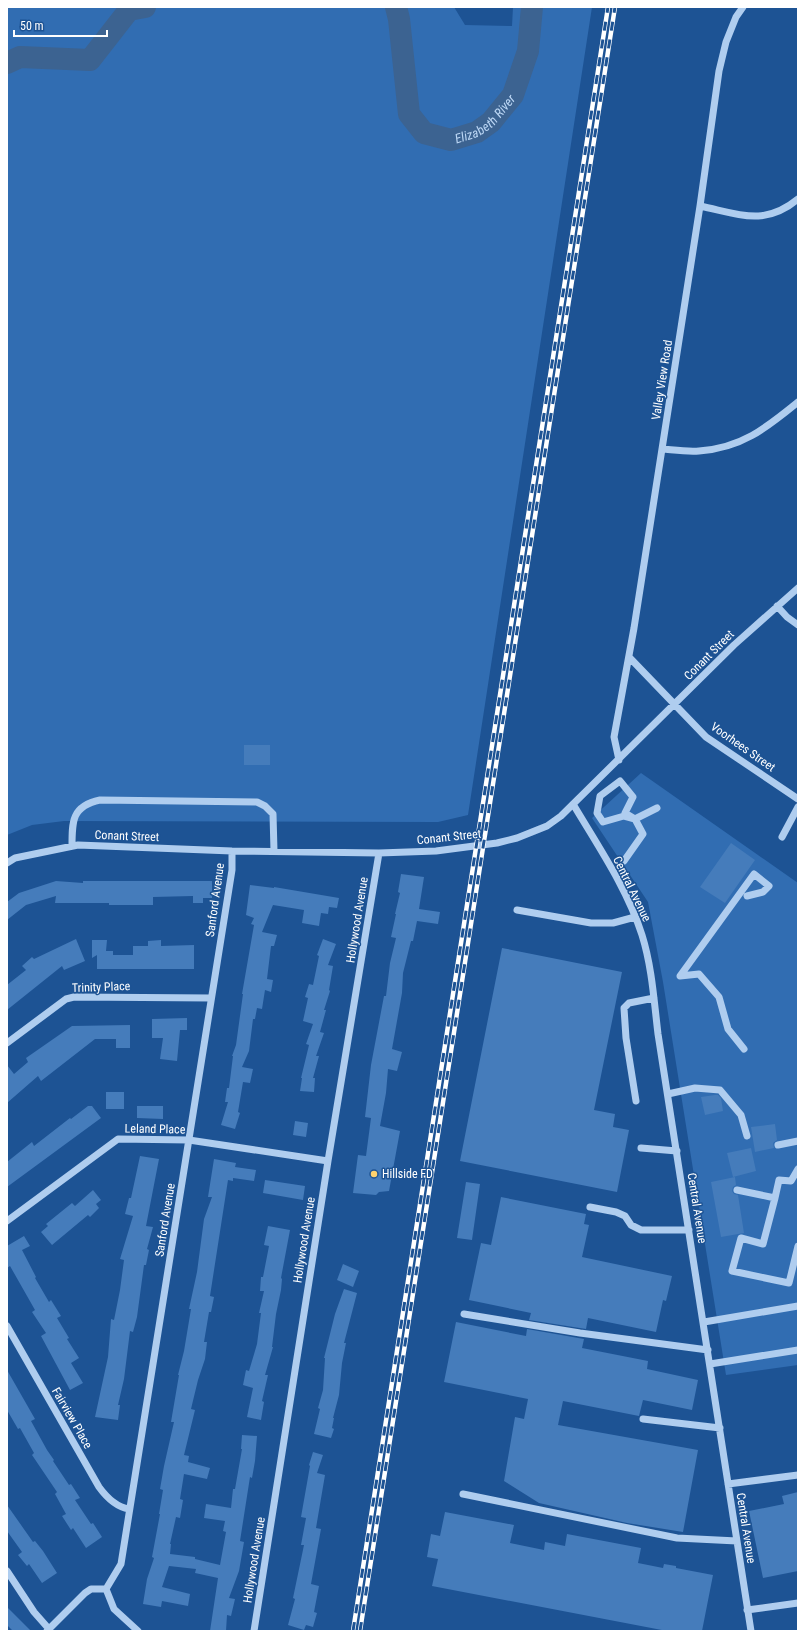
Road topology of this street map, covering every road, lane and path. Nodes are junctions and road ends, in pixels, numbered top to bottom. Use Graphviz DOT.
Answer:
graph roads {
  1 [pos="743,7"];
  2 [pos="798,199"];
  3 [pos="700,206"];
  4 [pos="798,402"];
  5 [pos="662,449"];
  6 [pos="798,588"];
  7 [pos="776,606"];
  8 [pos="798,625"];
  9 [pos="628,657"];
  10 [pos="675,705"];
  11 [pos="619,760"];
  12 [pos="798,799"];
  13 [pos="574,804"];
  14 [pos="798,807"];
  15 [pos="657,808"];
  16 [pos="635,819"];
  17 [pos="782,837"];
  18 [pos="72,846"];
  19 [pos="232,851"];
  20 [pos="274,851"];
  21 [pos="379,853"];
  22 [pos="624,860"];
  23 [pos="7,863"];
  24 [pos="747,896"];
  25 [pos="517,910"];
  26 [pos="635,917"];
  27 [pos="211,998"];
  28 [pos="654,998"];
  29 [pos="7,1043"];
  30 [pos="744,1049"];
  31 [pos="668,1094"];
  32 [pos="636,1101"];
  33 [pos="747,1136"];
  34 [pos="189,1140"];
  35 [pos="798,1141"];
  36 [pos="778,1146"];
  37 [pos="641,1148"];
  38 [pos="677,1151"];
  39 [pos="328,1161"];
  40 [pos="798,1169"];
  41 [pos="795,1182"];
  42 [pos="737,1190"];
  43 [pos="774,1198"];
  44 [pos="590,1208"];
  45 [pos="7,1221"];
  46 [pos="689,1230"];
  47 [pos="798,1246"];
  48 [pos="798,1306"];
  49 [pos="464,1314"];
  50 [pos="704,1322"];
  51 [pos="7,1326"];
  52 [pos="708,1350"];
  53 [pos="798,1350"];
  54 [pos="710,1364"];
  55 [pos="643,1419"];
  56 [pos="720,1428"];
  57 [pos="798,1475"];
  58 [pos="728,1484"];
  59 [pos="463,1494"];
  60 [pos="129,1509"];
  61 [pos="737,1541"];
  62 [pos="7,1571"];
  63 [pos="106,1588"];
  64 [pos="798,1603"];
  65 [pos="747,1610"];
  66 [pos="48,1630"];
  67 [pos="138,1631"];
  68 [pos="254,1631"];
  69 [pos="751,1631"];
  1 -- 3 [label="street, Valley View Road"];
  2 -- 3 [label="street"];
  3 -- 5 [label="street, Valley View Road"];
  4 -- 5 [label="street"];
  5 -- 9 [label="street, Valley View Road"];
  6 -- 7 [label="street, Conant Street"];
  7 -- 8 [label="street"];
  7 -- 10 [label="street, Conant Street"];
  9 -- 10 [label="street, Voorhees Street"];
  9 -- 11 [label="street, Valley View Road"];
  10 -- 11 [label="street, Conant Street"];
  10 -- 12 [label="street, Voorhees Street"];
  11 -- 13 [label="street, Conant Street"];
  13 -- 21 [label="street, Conant Street"];
  13 -- 26 [label="street, Central Avenue"];
  14 -- 17 [label="street"];
  15 -- 16 [label="street"];
  16 -- 16 [label="street"];
  16 -- 22 [label="street"];
  18 -- 19 [label="street, Conant Street"];
  18 -- 20 [label="street"];
  18 -- 23 [label="street, Conant Street"];
  19 -- 20 [label="street, Conant Street"];
  19 -- 27 [label="street, Sanford Avenue"];
  20 -- 21 [label="street, Conant Street"];
  21 -- 39 [label="street, Hollywood Avenue"];
  24 -- 30 [label="street"];
  25 -- 26 [label="street"];
  26 -- 28 [label="street, Central Avenue"];
  27 -- 29 [label="street, Trinity Place"];
  27 -- 34 [label="street, Sanford Avenue"];
  28 -- 31 [label="street, Central Avenue"];
  28 -- 32 [label="street"];
  31 -- 33 [label="street"];
  31 -- 38 [label="street, Central Avenue"];
  34 -- 39 [label="street, Leland Place"];
  34 -- 45 [label="street, Leland Place"];
  34 -- 60 [label="street, Sanford Avenue"];
  35 -- 36 [label="street"];
  37 -- 38 [label="street"];
  38 -- 46 [label="street, Central Avenue"];
  39 -- 68 [label="street, Hollywood Avenue"];
  40 -- 41 [label="street"];
  41 -- 43 [label="street"];
  42 -- 43 [label="street"];
  43 -- 47 [label="street"];
  44 -- 46 [label="street"];
  46 -- 50 [label="street, Central Avenue"];
  48 -- 50 [label="street"];
  49 -- 52 [label="street"];
  50 -- 52 [label="street, Central Avenue"];
  51 -- 60 [label="street, Fairview Place"];
  52 -- 54 [label="street, Central Avenue"];
  53 -- 54 [label="street"];
  54 -- 56 [label="street, Central Avenue"];
  55 -- 56 [label="street"];
  56 -- 58 [label="street, Central Avenue"];
  57 -- 58 [label="street"];
  58 -- 61 [label="street, Central Avenue"];
  59 -- 61 [label="street"];
  60 -- 63 [label="street, Sanford Avenue"];
  61 -- 65 [label="street, Central Avenue"];
  62 -- 66 [label="street"];
  63 -- 66 [label="street"];
  63 -- 67 [label="street"];
  64 -- 65 [label="street"];
  65 -- 69 [label="street, Central Avenue"];
}
